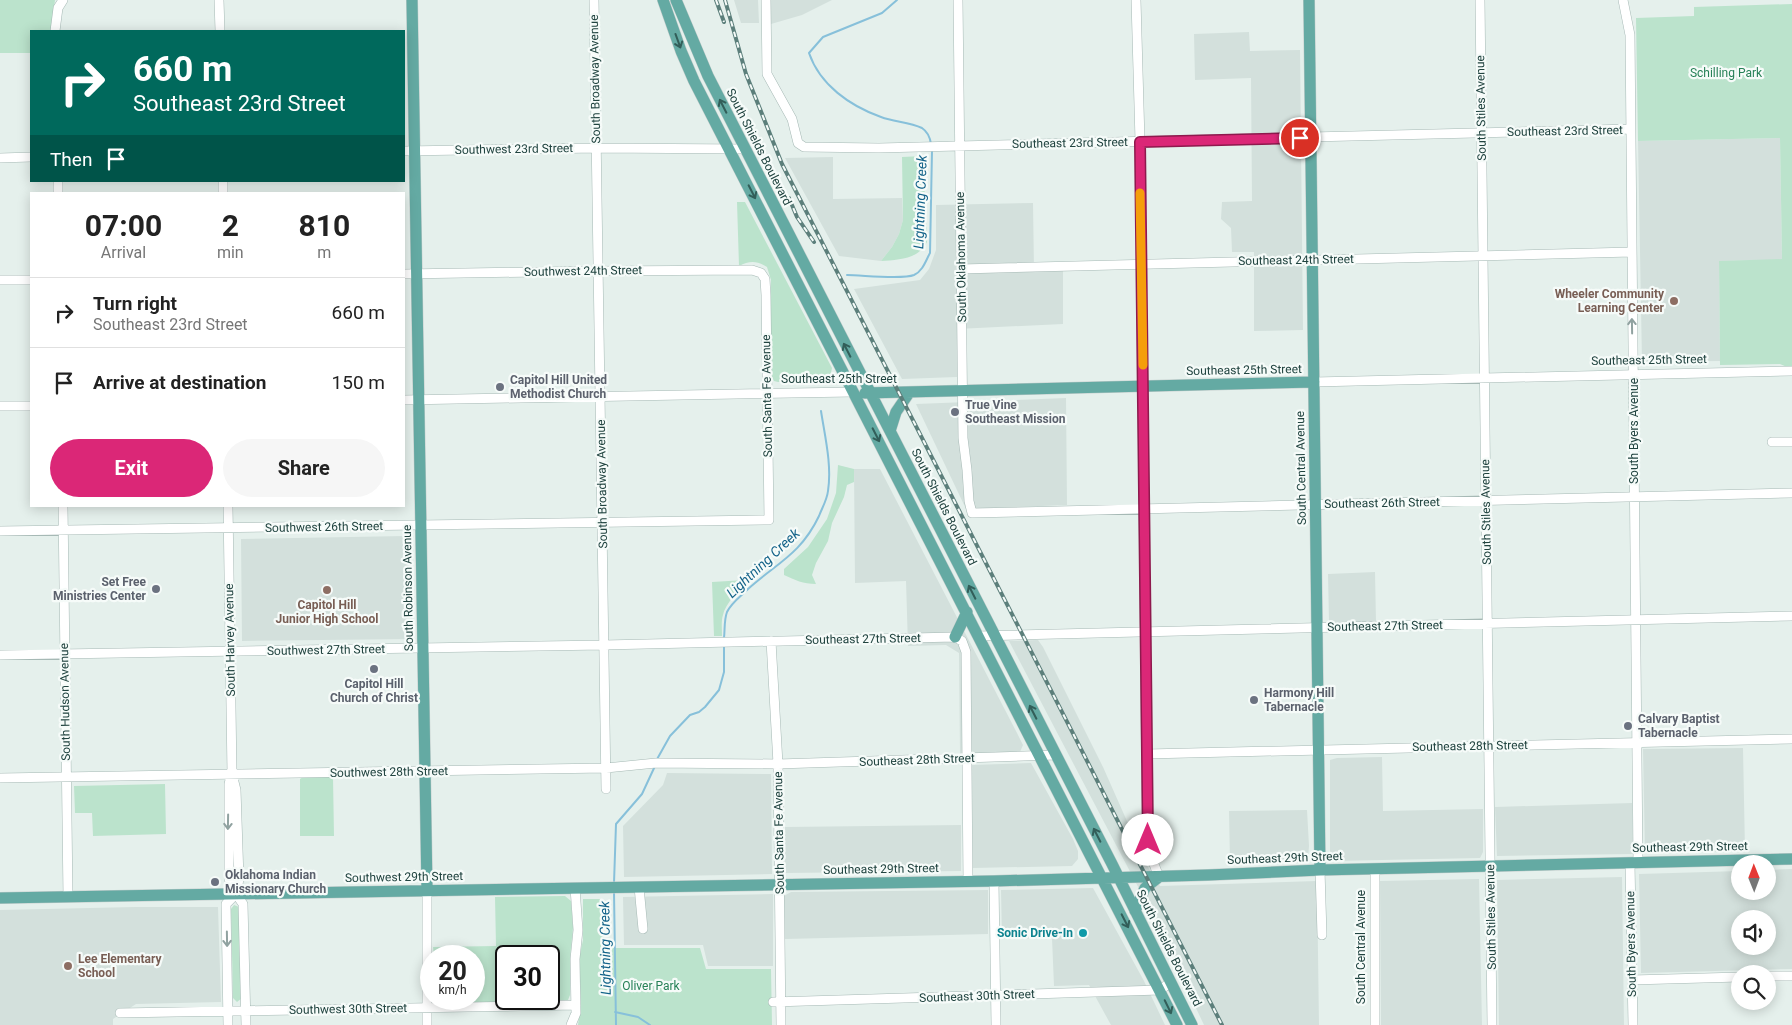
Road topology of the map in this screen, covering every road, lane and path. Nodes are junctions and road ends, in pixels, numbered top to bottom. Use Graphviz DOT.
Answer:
graph roads {
  1 [pos="63,0"];
  2 [pos="219,0"];
  3 [pos="412,0"];
  4 [pos="594,0"];
  5 [pos="663,0"];
  6 [pos="676,0"];
  7 [pos="766,0"];
  8 [pos="958,0"];
  9 [pos="1136,0"];
  10 [pos="1309,0"];
  11 [pos="1480,0"];
  12 [pos="1624,0"];
  13 [pos="55,30"];
  14 [pos="220,30"];
  15 [pos="1631,129"];
  16 [pos="1482,133"];
  17 [pos="1311,137"];
  18 [pos="1140,142"];
  19 [pos="960,145"];
  20 [pos="596,148"];
  21 [pos="729,149"];
  22 [pos="745,149"];
  23 [pos="409,151"];
  24 [pos="30,157"];
  25 [pos="0,158"];
  26 [pos="1632,252"];
  27 [pos="1483,256"];
  28 [pos="1312,260"];
  29 [pos="1141,264"];
  30 [pos="961,269"];
  31 [pos="598,271"];
  32 [pos="761,273"];
  33 [pos="405,274"];
  34 [pos="416,274"];
  35 [pos="0,280"];
  36 [pos="30,280"];
  37 [pos="1792,371"];
  38 [pos="1634,374"];
  39 [pos="1484,378"];
  40 [pos="1314,382"];
  41 [pos="1143,386"];
  42 [pos="962,391"];
  43 [pos="853,392"];
  44 [pos="870,393"];
  45 [pos="910,393"];
  46 [pos="767,394"];
  47 [pos="600,397"];
  48 [pos="405,400"];
  49 [pos="418,400"];
  50 [pos="0,406"];
  51 [pos="30,406"];
  52 [pos="890,431"];
  53 [pos="1772,442"];
  54 [pos="1792,442"];
  55 [pos="1792,493"];
  56 [pos="1634,497"];
  57 [pos="1486,500"];
  58 [pos="927,505"];
  59 [pos="1315,505"];
  60 [pos="63,507"];
  61 [pos="228,507"];
  62 [pos="1144,509"];
  63 [pos="915,512"];
  64 [pos="972,513"];
  65 [pos="769,520"];
  66 [pos="602,522"];
  67 [pos="420,526"];
  68 [pos="229,528"];
  69 [pos="64,530"];
  70 [pos="0,531"];
  71 [pos="967,612"];
  72 [pos="1792,616"];
  73 [pos="1635,620"];
  74 [pos="1487,623"];
  75 [pos="1316,628"];
  76 [pos="1145,632"];
  77 [pos="994,635"];
  78 [pos="979,636"];
  79 [pos="955,637"];
  80 [pos="771,641"];
  81 [pos="604,645"];
  82 [pos="423,648"];
  83 [pos="230,651"];
  84 [pos="65,654"];
  85 [pos="0,655"];
  86 [pos="1792,738"];
  87 [pos="1637,742"];
  88 [pos="1488,746"];
  89 [pos="1318,750"];
  90 [pos="1147,754"];
  91 [pos="1056,755"];
  92 [pos="1040,756"];
  93 [pos="966,759"];
  94 [pos="778,764"];
  95 [pos="606,768"];
  96 [pos="425,771"];
  97 [pos="232,774"];
  98 [pos="66,777"];
  99 [pos="0,778"];
  100 [pos="606,789"];
  101 [pos="1792,859"];
  102 [pos="1634,863"];
  103 [pos="1490,866"];
  104 [pos="1375,869"];
  105 [pos="1320,870"];
  106 [pos="1159,877"];
  107 [pos="1103,878"];
  108 [pos="1119,878"];
  109 [pos="968,881"];
  110 [pos="994,881"];
  111 [pos="779,884"];
  112 [pos="635,887"];
  113 [pos="575,888"];
  114 [pos="427,890"];
  115 [pos="236,894"];
  116 [pos="68,897"];
  117 [pos="0,898"];
  118 [pos="1135,912"];
  119 [pos="643,928"];
  120 [pos="1322,935"];
  121 [pos="427,945"];
  122 [pos="1776,976"];
  123 [pos="1792,976"];
  124 [pos="1731,977"];
  125 [pos="1632,980"];
  126 [pos="1171,982"];
  127 [pos="1160,990"];
  128 [pos="995,996"];
  129 [pos="777,1002"];
  130 [pos="576,1005"];
  131 [pos="485,1006"];
  132 [pos="420,1007"];
  133 [pos="427,1010"];
  134 [pos="245,1011"];
  135 [pos="227,1012"];
  136 [pos="120,1013"];
  137 [pos="228,1025"];
  138 [pos="246,1025"];
  139 [pos="428,1025"];
  140 [pos="571,1025"];
  141 [pos="781,1025"];
  142 [pos="996,1025"];
  143 [pos="1177,1025"];
  144 [pos="1192,1025"];
  145 [pos="1375,1025"];
  146 [pos="1492,1025"];
  147 [pos="1633,1025"];
  1 -- 13 [label="street"];
  2 -- 14 [label="street"];
  3 -- 23 [label="main road, South Robinson Avenue"];
  4 -- 20 [label="street, South Broadway Avenue"];
  5 -- 21 [label="main road, one-way"];
  22 -- 6 [label="main road, South Shields Boulevard, one-way"];
  7 -- 19 [label="street, Southeast 23rd Street"];
  8 -- 19 [label="street, South Oklahoma Avenue"];
  9 -- 18 [label="street"];
  10 -- 17 [label="main road, South Central Avenue"];
  11 -- 16 [label="street, South Stiles Avenue"];
  12 -- 15 [label="street, South Byers Avenue"];
  15 -- 16 [label="street, Southeast 23rd Street"];
  15 -- 26 [label="street, South Byers Avenue"];
  16 -- 17 [label="street, Southeast 23rd Street"];
  16 -- 27 [label="street, South Stiles Avenue"];
  17 -- 18 [label="street, Southeast 23rd Street"];
  17 -- 28 [label="main road, South Central Avenue"];
  18 -- 19 [label="street, Southeast 23rd Street"];
  18 -- 29 [label="street"];
  19 -- 30 [label="street, South Oklahoma Avenue"];
  20 -- 21 [label="street, Southwest 23rd Street"];
  20 -- 23 [label="street, Southwest 23rd Street"];
  20 -- 31 [label="street, South Broadway Avenue"];
  21 -- 22 [label="street, Southwest 23rd Street"];
  21 -- 43 [label="main road, one-way"];
  44 -- 22 [label="main road, South Shields Boulevard, one-way"];
  23 -- 34 [label="main road, South Robinson Avenue"];
  24 -- 25 [label="street"];
  26 -- 27 [label="street, Southeast 24th Street"];
  38 -- 26 [label="street, South Byers Avenue, one-way"];
  27 -- 28 [label="street, Southeast 24th Street"];
  27 -- 39 [label="street, South Stiles Avenue"];
  28 -- 29 [label="street, Southeast 24th Street"];
  28 -- 40 [label="main road, South Central Avenue"];
  29 -- 30 [label="street, Southeast 24th Street"];
  29 -- 41 [label="street"];
  30 -- 42 [label="street, South Oklahoma Avenue"];
  31 -- 32 [label="street, Southwest 24th Street"];
  31 -- 34 [label="street, Southwest 24th Street"];
  31 -- 47 [label="street, South Broadway Avenue"];
  32 -- 46 [label="street, South Santa Fe Avenue"];
  33 -- 34 [label="street, Southwest 24th Street"];
  34 -- 49 [label="main road, South Robinson Avenue"];
  35 -- 36 [label="street"];
  37 -- 38 [label="street, Southeast 25th Street"];
  38 -- 39 [label="street, Southeast 25th Street"];
  38 -- 56 [label="street, South Byers Avenue"];
  39 -- 40 [label="street, Southeast 25th Street"];
  39 -- 57 [label="street, South Stiles Avenue"];
  40 -- 41 [label="main road, Southeast 25th Street"];
  40 -- 59 [label="main road, South Central Avenue"];
  41 -- 42 [label="main road, Southeast 25th Street"];
  41 -- 62 [label="street"];
  42 -- 45 [label="main road, Southeast 25th Street"];
  42 -- 64 [label="street, South Oklahoma Avenue"];
  43 -- 44 [label="main road, Southeast 25th Street"];
  43 -- 46 [label="street, Southeast 25th Street"];
  43 -- 63 [label="main road, one-way"];
  44 -- 45 [label="main road, Southeast 25th Street"];
  44 -- 52 [label="main road, South Shields Boulevard"];
  45 -- 52 [label="main road"];
  46 -- 47 [label="street, Southeast 25th Street"];
  46 -- 65 [label="street, South Santa Fe Avenue"];
  47 -- 49 [label="street, Southeast 25th Street"];
  47 -- 66 [label="street, South Broadway Avenue"];
  48 -- 49 [label="street, Southeast 25th Street"];
  49 -- 67 [label="main road, South Robinson Avenue"];
  50 -- 51 [label="street"];
  52 -- 58 [label="main road, South Shields Boulevard"];
  53 -- 54 [label="street"];
  55 -- 56 [label="street, Southeast 26th Street"];
  56 -- 57 [label="street, Southeast 26th Street"];
  56 -- 73 [label="street, South Byers Avenue"];
  57 -- 59 [label="street, Southeast 26th Street"];
  57 -- 74 [label="street, South Stiles Avenue"];
  58 -- 63 [label="main road"];
  77 -- 58 [label="main road, South Shields Boulevard, one-way"];
  59 -- 62 [label="street, Southeast 26th Street"];
  59 -- 75 [label="main road, South Central Avenue"];
  60 -- 69 [label="street, South Hudson Avenue"];
  61 -- 68 [label="street, South Harvey Avenue"];
  62 -- 64 [label="street, Southeast 26th Street"];
  62 -- 76 [label="street"];
  63 -- 71 [label="main road"];
  65 -- 66 [label="street, Southwest 26th Street"];
  66 -- 67 [label="street, Southwest 26th Street"];
  66 -- 81 [label="street, South Broadway Avenue"];
  67 -- 68 [label="street, Southwest 26th Street"];
  67 -- 82 [label="main road, South Robinson Avenue"];
  68 -- 69 [label="street, Southwest 26th Street"];
  68 -- 83 [label="street, South Harvey Avenue"];
  69 -- 70 [label="street, Southwest 26th Street"];
  69 -- 84 [label="street, South Hudson Avenue"];
  71 -- 78 [label="main road"];
  71 -- 79 [label="main road"];
  72 -- 73 [label="street, Southeast 27th Street"];
  73 -- 74 [label="street, Southeast 27th Street"];
  73 -- 87 [label="street, South Byers Avenue"];
  74 -- 75 [label="street, Southeast 27th Street"];
  74 -- 88 [label="street, South Stiles Avenue"];
  75 -- 76 [label="street, Southeast 27th Street"];
  75 -- 89 [label="main road, South Central Avenue"];
  76 -- 77 [label="street, Southeast 27th Street"];
  76 -- 90 [label="street"];
  77 -- 78 [label="street, Southeast 27th Street"];
  91 -- 77 [label="main road, South Shields Boulevard, one-way"];
  78 -- 92 [label="main road"];
  79 -- 80 [label="street, Southeast 27th Street"];
  79 -- 93 [label="street"];
  80 -- 81 [label="street, Southwest 27th Street"];
  80 -- 94 [label="street, South Santa Fe Avenue"];
  81 -- 82 [label="street, Southwest 27th Street"];
  81 -- 95 [label="street, South Broadway Avenue"];
  82 -- 83 [label="street, Southwest 27th Street"];
  82 -- 96 [label="main road, South Robinson Avenue"];
  83 -- 84 [label="street, Southwest 27th Street"];
  83 -- 97 [label="street, South Harvey Avenue"];
  84 -- 85 [label="street, Southwest 27th Street"];
  84 -- 98 [label="street, South Hudson Avenue"];
  86 -- 87 [label="street, Southeast 28th Street"];
  87 -- 88 [label="street, Southeast 28th Street"];
  87 -- 102 [label="street, South Byers Avenue"];
  88 -- 89 [label="street, Southeast 28th Street"];
  88 -- 103 [label="street, South Stiles Avenue"];
  89 -- 90 [label="street, Southeast 28th Street"];
  89 -- 105 [label="main road, South Central Avenue"];
  90 -- 106 [label="street"];
  91 -- 92 [label="street, Southeast 28th Street"];
  108 -- 91 [label="main road, South Shields Boulevard, one-way"];
  92 -- 93 [label="street, Southeast 28th Street"];
  92 -- 107 [label="main road"];
  93 -- 94 [label="street, Southeast 28th Street"];
  93 -- 109 [label="street"];
  94 -- 95 [label="street, Southwest 28th Street"];
  94 -- 111 [label="street, South Santa Fe Avenue"];
  95 -- 96 [label="street, Southwest 28th Street"];
  95 -- 100 [label="street, South Broadway Avenue"];
  96 -- 97 [label="street, Southwest 28th Street"];
  96 -- 114 [label="main road, South Robinson Avenue"];
  97 -- 98 [label="street, Southwest 28th Street"];
  97 -- 115 [label="street, South Harvey Avenue"];
  98 -- 99 [label="street, Southwest 28th Street"];
  98 -- 116 [label="street, South Hudson Avenue"];
  101 -- 102 [label="main road, Southeast 29th Street"];
  102 -- 103 [label="main road, Southeast 29th Street"];
  102 -- 125 [label="street, South Byers Avenue"];
  103 -- 104 [label="main road, Southeast 29th Street"];
  103 -- 146 [label="street, South Stiles Avenue"];
  104 -- 105 [label="main road, Southeast 29th Street"];
  104 -- 145 [label="street, South Central Avenue"];
  105 -- 106 [label="main road, Southeast 29th Street"];
  105 -- 120 [label="street, South Central Avenue"];
  106 -- 108 [label="main road, Southeast 29th Street"];
  106 -- 118 [label="main road"];
  107 -- 108 [label="main road, Southeast 29th Street"];
  107 -- 110 [label="main road, Southeast 29th Street"];
  107 -- 127 [label="main road, one-way"];
  108 -- 118 [label="main road, South Shields Boulevard"];
  109 -- 110 [label="main road, Southeast 29th Street"];
  109 -- 111 [label="main road, Southeast 29th Street"];
  110 -- 128 [label="street"];
  111 -- 112 [label="main road, Southwest 29th Street"];
  111 -- 129 [label="street, South Santa Fe Avenue"];
  112 -- 113 [label="main road, Southwest 29th Street"];
  112 -- 119 [label="street"];
  113 -- 114 [label="main road, Southwest 29th Street"];
  113 -- 130 [label="street"];
  114 -- 115 [label="main road, Southwest 29th Street"];
  114 -- 121 [label="street, South Robinson Avenue"];
  115 -- 116 [label="main road, Southwest 29th Street"];
  115 -- 134 [label="street, South Harvey Avenue"];
  115 -- 135 [label="street, one-way"];
  116 -- 117 [label="main road, Southwest 29th Street"];
  118 -- 126 [label="main road, South Shields Boulevard"];
  122 -- 123 [label="street"];
  124 -- 125 [label="street"];
  125 -- 147 [label="street, South Byers Avenue"];
  126 -- 127 [label="street"];
  126 -- 144 [label="main road, South Shields Boulevard"];
  127 -- 128 [label="street, Southeast 30th Street"];
  127 -- 143 [label="main road, one-way"];
  128 -- 129 [label="street, Southeast 30th Street"];
  128 -- 142 [label="street"];
  129 -- 141 [label="street, South Santa Fe Avenue"];
  130 -- 131 [label="street, Southwest 30th Street"];
  130 -- 140 [label="street"];
  132 -- 134 [label="street, Southwest 30th Street"];
  133 -- 139 [label="street, South Robinson Avenue"];
  134 -- 135 [label="street, Southwest 30th Street"];
  134 -- 138 [label="street, South Harvey Avenue"];
  135 -- 136 [label="street, Southwest 30th Street"];
  135 -- 137 [label="street"];
}
